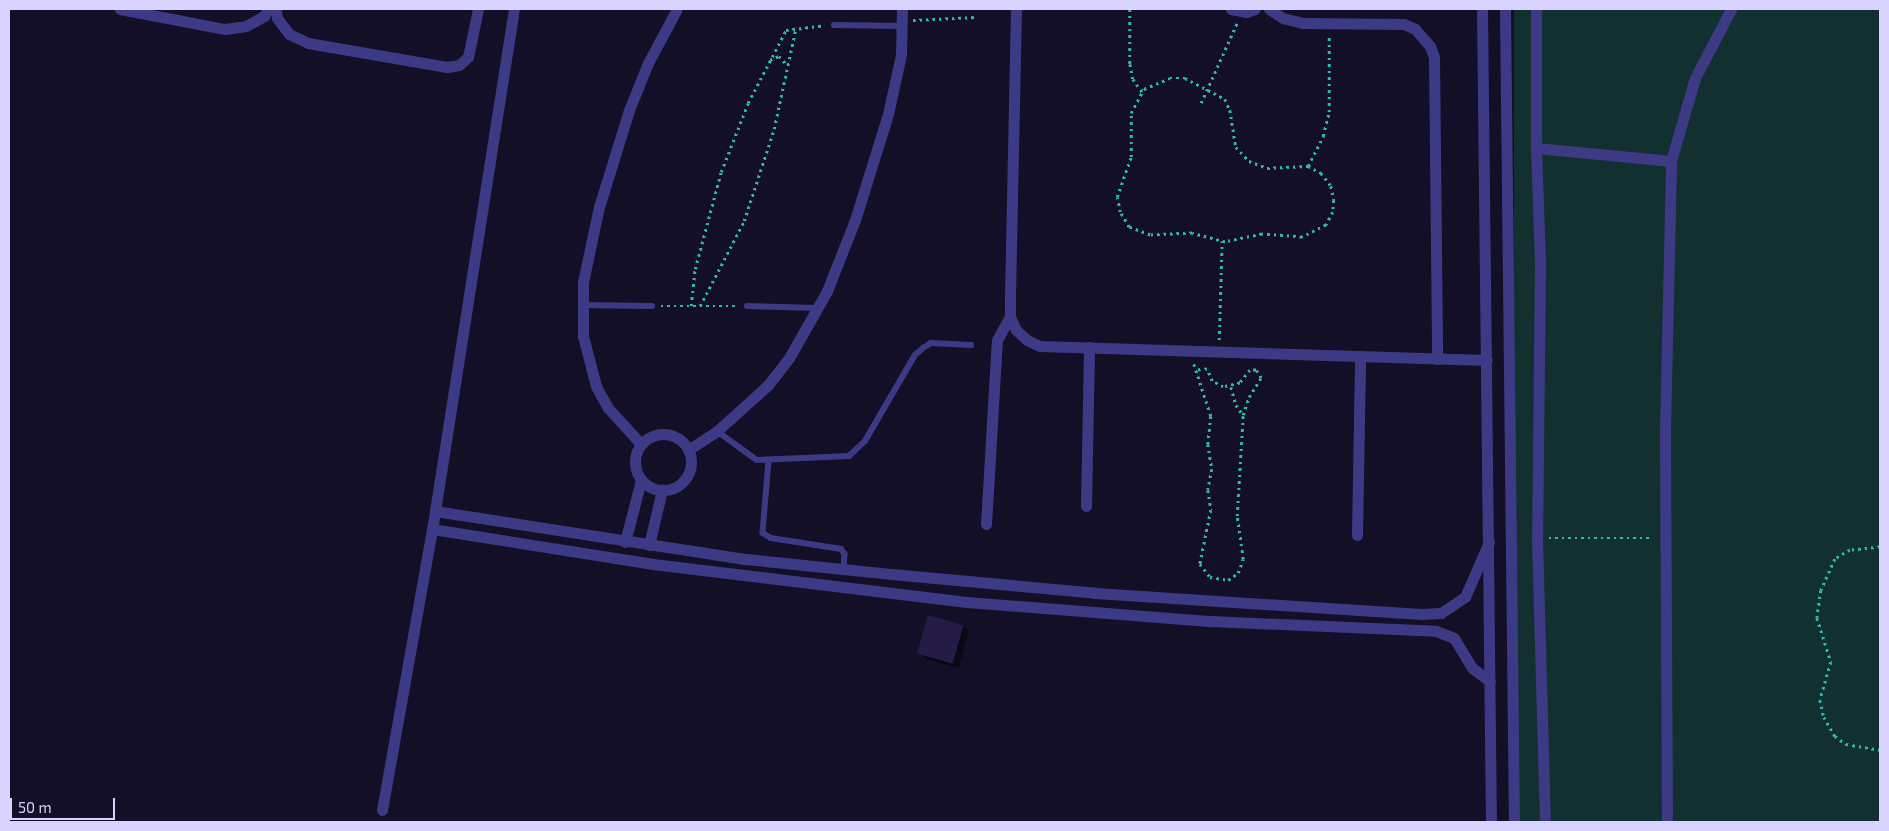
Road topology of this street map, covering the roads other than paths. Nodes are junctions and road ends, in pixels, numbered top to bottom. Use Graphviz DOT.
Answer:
graph roads {
  1 [pos="120,9"];
  2 [pos="268,9"];
  3 [pos="276,9"];
  4 [pos="478,9"];
  5 [pos="514,9"];
  6 [pos="677,9"];
  7 [pos="902,9"];
  8 [pos="1016,9"];
  9 [pos="1255,9"];
  10 [pos="1268,9"];
  11 [pos="1482,9"];
  12 [pos="1505,9"];
  13 [pos="1536,9"];
  14 [pos="1732,9"];
  15 [pos="1236,10"];
  16 [pos="904,23"];
  17 [pos="834,25"];
  18 [pos="1536,148"];
  19 [pos="1671,161"];
  20 [pos="581,305"];
  21 [pos="652,306"];
  22 [pos="747,306"];
  23 [pos="818,308"];
  24 [pos="1010,317"];
  25 [pos="971,345"];
  26 [pos="1089,347"];
  27 [pos="1360,356"];
  28 [pos="1437,359"];
  29 [pos="1487,360"];
  30 [pos="717,432"];
  31 [pos="641,444"];
  32 [pos="688,450"];
  33 [pos="769,461"];
  34 [pos="641,480"];
  35 [pos="662,490"];
  36 [pos="1086,506"];
  37 [pos="435,511"];
  38 [pos="986,524"];
  39 [pos="432,529"];
  40 [pos="1357,535"];
  41 [pos="625,542"];
  42 [pos="1488,542"];
  43 [pos="649,545"];
  44 [pos="847,570"];
  45 [pos="848,588"];
  46 [pos="1490,681"];
  47 [pos="382,810"];
  48 [pos="1490,822"];
  49 [pos="1514,822"];
  50 [pos="1544,822"];
  51 [pos="1667,822"];
  1 -- 2 [label="street"];
  3 -- 4 [label="street"];
  5 -- 37 [label="street"];
  6 -- 20 [label="street"];
  7 -- 16 [label="street"];
  8 -- 24 [label="street"];
  9 -- 15 [label="street"];
  10 -- 28 [label="street"];
  11 -- 29 [label="street"];
  12 -- 49 [label="street"];
  13 -- 18 [label="street"];
  14 -- 19 [label="street"];
  16 -- 17 [label="lane"];
  16 -- 23 [label="street"];
  18 -- 19 [label="street"];
  18 -- 50 [label="street"];
  19 -- 51 [label="street"];
  20 -- 21 [label="lane"];
  20 -- 31 [label="street"];
  22 -- 23 [label="lane"];
  23 -- 30 [label="street"];
  24 -- 26 [label="street"];
  24 -- 38 [label="street"];
  25 -- 33 [label="lane"];
  26 -- 27 [label="street"];
  26 -- 36 [label="street"];
  27 -- 28 [label="street"];
  27 -- 40 [label="street"];
  28 -- 29 [label="street"];
  29 -- 42 [label="street"];
  30 -- 32 [label="street"];
  30 -- 33 [label="lane"];
  31 -- 32 [label="street"];
  31 -- 34 [label="street"];
  32 -- 35 [label="street"];
  33 -- 44 [label="lane"];
  34 -- 35 [label="street"];
  34 -- 41 [label="street"];
  35 -- 43 [label="street"];
  37 -- 39 [label="street"];
  37 -- 41 [label="street"];
  39 -- 45 [label="street"];
  39 -- 47 [label="street"];
  41 -- 43 [label="street"];
  42 -- 44 [label="street"];
  42 -- 46 [label="street"];
  43 -- 44 [label="street"];
  44 -- 45 [label="street"];
  45 -- 46 [label="street"];
  46 -- 48 [label="street"];
}
